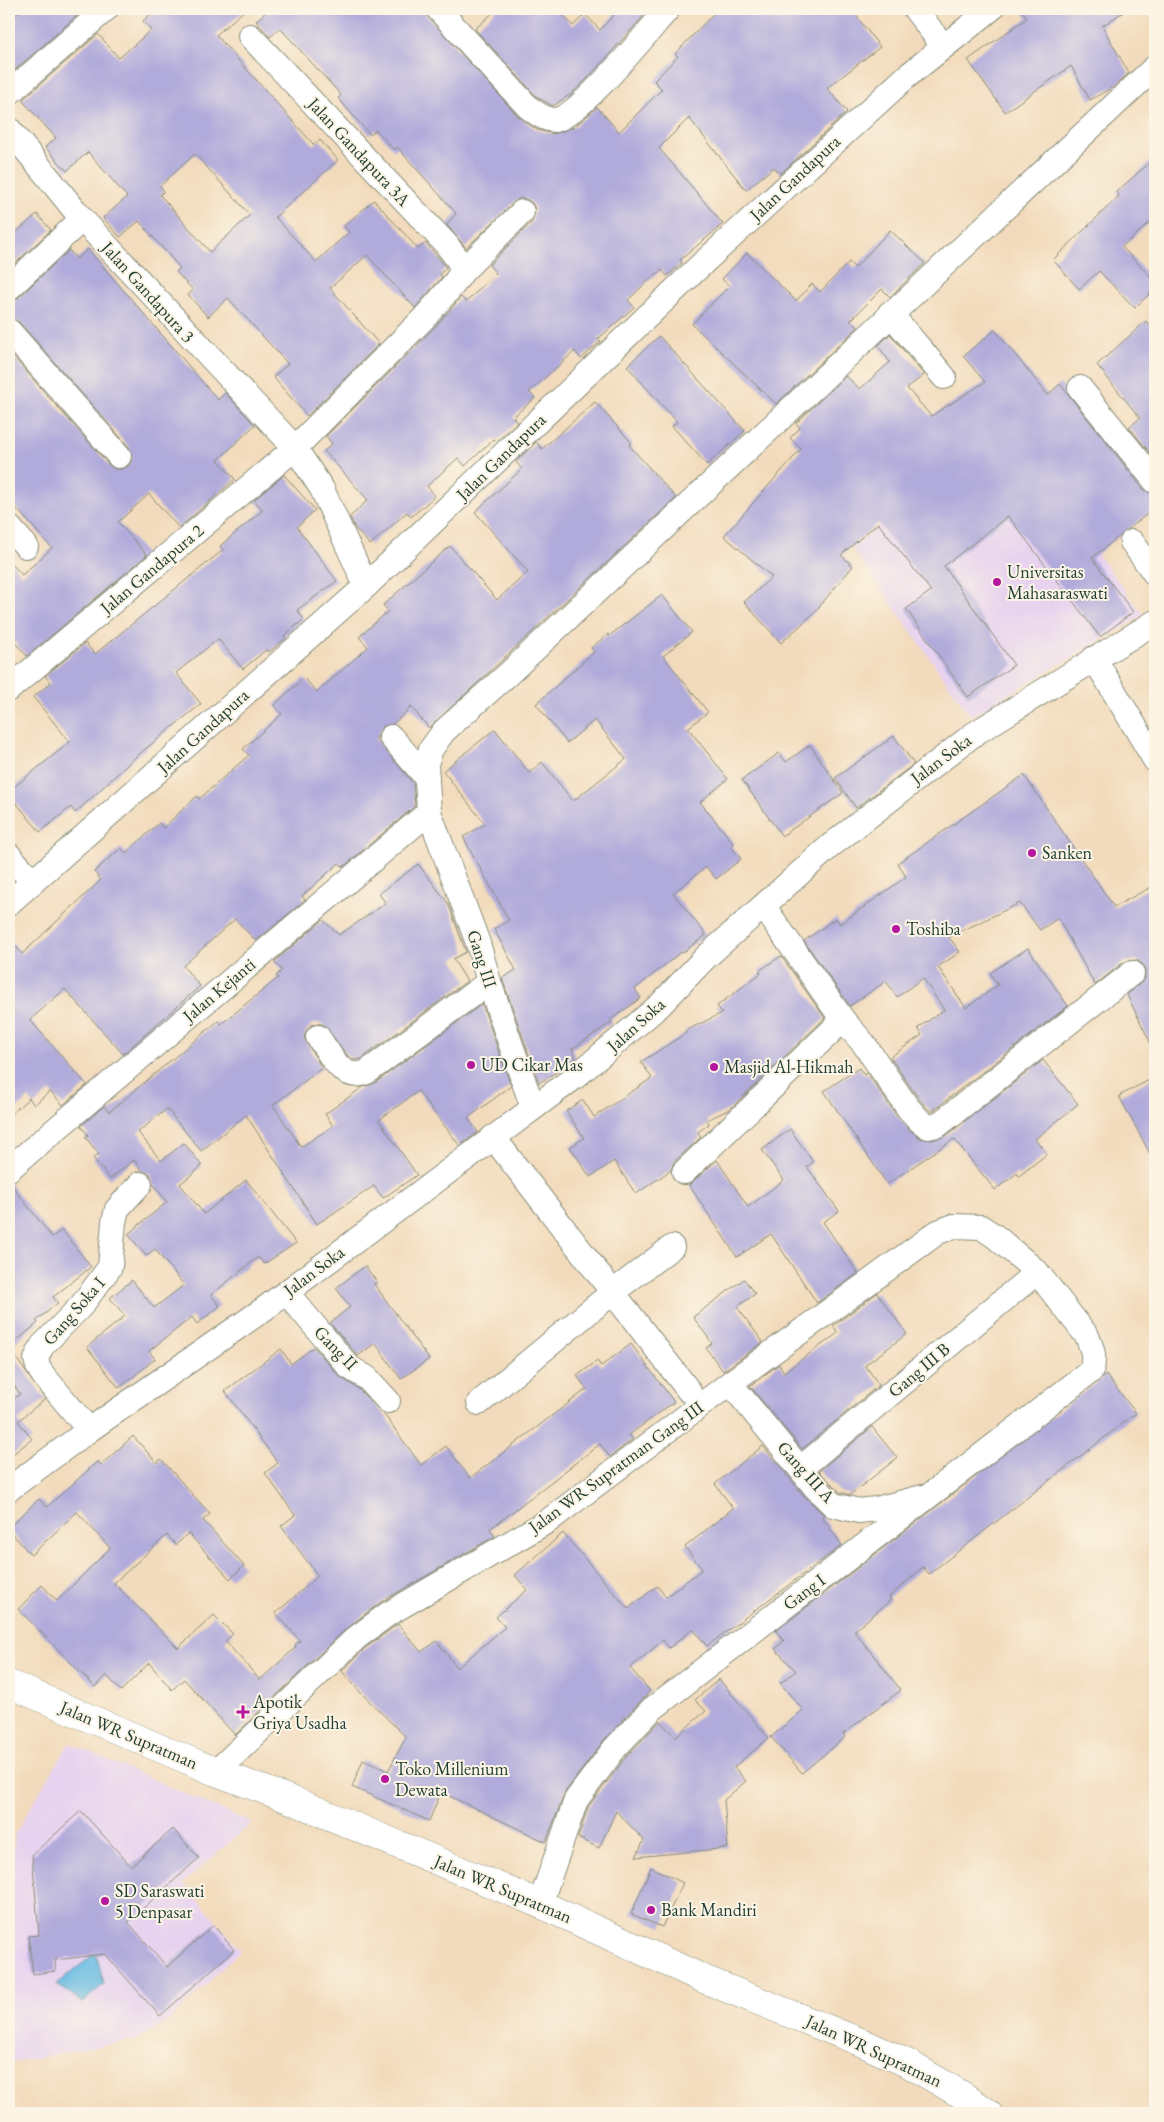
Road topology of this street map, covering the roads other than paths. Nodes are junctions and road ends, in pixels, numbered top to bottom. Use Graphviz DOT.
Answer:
graph roads {
  1 [pos="106,9"];
  2 [pos="668,9"];
  3 [pos="914,9"];
  4 [pos="991,9"];
  5 [pos="445,11"];
  6 [pos="250,36"];
  7 [pos="943,46"];
  8 [pos="1153,69"];
  9 [pos="9,93"];
  10 [pos="9,129"];
  11 [pos="522,212"];
  12 [pos="82,219"];
  13 [pos="462,272"];
  14 [pos="9,288"];
  15 [pos="890,313"];
  16 [pos="9,331"];
  17 [pos="944,377"];
  18 [pos="1080,388"];
  19 [pos="295,448"];
  20 [pos="119,456"];
  21 [pos="1155,481"];
  22 [pos="9,527"];
  23 [pos="1132,542"];
  24 [pos="26,546"];
  25 [pos="1155,574"];
  26 [pos="366,586"];
  27 [pos="1155,622"];
  28 [pos="1094,658"];
  29 [pos="9,688"];
  30 [pos="392,737"];
  31 [pos="1155,760"];
  32 [pos="427,778"];
  33 [pos="429,812"];
  34 [pos="9,855"];
  35 [pos="33,882"];
  36 [pos="9,903"];
  37 [pos="764,907"];
  38 [pos="1132,973"];
  39 [pos="489,982"];
  40 [pos="843,1020"];
  41 [pos="318,1037"];
  42 [pos="533,1108"];
  43 [pos="493,1137"];
  44 [pos="9,1169"];
  45 [pos="684,1172"];
  46 [pos="140,1184"];
  47 [pos="954,1226"];
  48 [pos="672,1247"];
  49 [pos="1037,1272"];
  50 [pos="287,1292"];
  51 [pos="613,1292"];
  52 [pos="730,1383"];
  53 [pos="689,1391"];
  54 [pos="388,1401"];
  55 [pos="480,1403"];
  56 [pos="89,1430"];
  57 [pos="801,1468"];
  58 [pos="9,1489"];
  59 [pos="934,1493"];
  60 [pos="9,1684"];
  61 [pos="216,1772"];
  62 [pos="540,1904"];
  63 [pos="988,2113"];
  1 -- 9 [label="street"];
  2 -- 5 [label="street"];
  3 -- 7 [label="street"];
  4 -- 7 [label="street, Jalan Gandapura"];
  6 -- 13 [label="street, Jalan Gandapura 3A"];
  7 -- 26 [label="street, Jalan Gandapura"];
  8 -- 15 [label="street, Gang III"];
  10 -- 12 [label="street, Jalan Gandapura 3"];
  11 -- 13 [label="street"];
  12 -- 14 [label="street"];
  12 -- 19 [label="street, Jalan Gandapura 3"];
  13 -- 19 [label="street"];
  15 -- 17 [label="street"];
  15 -- 32 [label="street, Gang III"];
  16 -- 20 [label="street"];
  18 -- 21 [label="street"];
  19 -- 26 [label="street, Jalan Gandapura 3"];
  19 -- 29 [label="street, Jalan Gandapura 2"];
  22 -- 24 [label="street"];
  23 -- 25 [label="street"];
  26 -- 35 [label="street, Jalan Gandapura"];
  27 -- 28 [label="street, Jalan Soka"];
  28 -- 31 [label="street"];
  28 -- 37 [label="street, Jalan Soka"];
  30 -- 32 [label="street"];
  32 -- 33 [label="street, Gang III"];
  33 -- 39 [label="street, Gang III"];
  33 -- 44 [label="street, Jalan Kejanti"];
  34 -- 35 [label="street"];
  35 -- 36 [label="street, Jalan Gandapura"];
  37 -- 40 [label="street"];
  37 -- 42 [label="street, Jalan Soka"];
  38 -- 40 [label="street"];
  39 -- 41 [label="street"];
  39 -- 42 [label="street, Gang III"];
  40 -- 45 [label="street"];
  42 -- 43 [label="street, Jalan Soka"];
  43 -- 50 [label="street, Jalan Soka"];
  43 -- 51 [label="street"];
  46 -- 56 [label="street, Gang Soka I"];
  47 -- 49 [label="street, Gang I"];
  47 -- 52 [label="street, Jalan WR Supratman Gang III"];
  48 -- 51 [label="street"];
  49 -- 57 [label="street, Gang III B"];
  49 -- 59 [label="street, Gang I"];
  50 -- 54 [label="street, Gang II"];
  50 -- 56 [label="street, Jalan Soka"];
  51 -- 53 [label="street"];
  51 -- 55 [label="street"];
  52 -- 57 [label="street, Gang III A"];
  52 -- 61 [label="street, Jalan WR Supratman Gang III"];
  56 -- 58 [label="street, Jalan Soka"];
  57 -- 59 [label="street, Gang III A"];
  59 -- 62 [label="street, Gang I"];
  60 -- 61 [label="main road, Jalan WR Supratman"];
  61 -- 62 [label="main road, Jalan WR Supratman"];
  62 -- 63 [label="main road, Jalan WR Supratman"];
}
